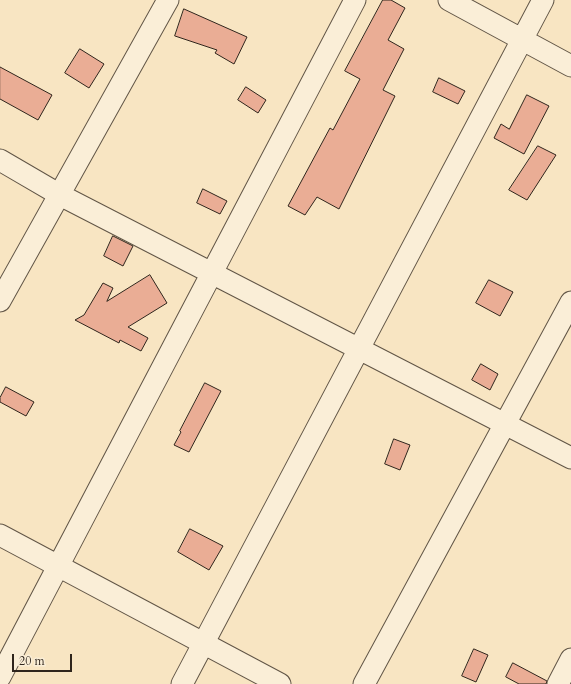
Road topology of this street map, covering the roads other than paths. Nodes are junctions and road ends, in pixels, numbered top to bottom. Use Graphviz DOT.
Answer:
graph roads {
  1 [pos="168,0"];
  2 [pos="355,0"];
  3 [pos="450,0"];
  4 [pos="542,0"];
  5 [pos="522,39"];
  6 [pos="571,66"];
  7 [pos="0,160"];
  8 [pos="60,195"];
  9 [pos="211,273"];
  10 [pos="0,301"];
  11 [pos="571,302"];
  12 [pos="358,349"];
  13 [pos="505,425"];
  14 [pos="571,458"];
  15 [pos="0,535"];
  16 [pos="58,566"];
  17 [pos="203,643"];
  18 [pos="571,659"];
  19 [pos="0,677"];
  20 [pos="182,684"];
  21 [pos="280,684"];
  22 [pos="364,684"];
  23 [pos="558,684"];
  1 -- 8 [label="street"];
  2 -- 9 [label="street"];
  3 -- 5 [label="street"];
  4 -- 5 [label="street"];
  5 -- 6 [label="street"];
  5 -- 12 [label="street"];
  7 -- 8 [label="street"];
  8 -- 9 [label="street"];
  8 -- 10 [label="street"];
  9 -- 12 [label="street"];
  9 -- 16 [label="street"];
  11 -- 13 [label="street"];
  12 -- 13 [label="street"];
  12 -- 17 [label="street"];
  13 -- 14 [label="street"];
  13 -- 22 [label="street"];
  15 -- 16 [label="street"];
  16 -- 17 [label="street"];
  16 -- 19 [label="street"];
  17 -- 20 [label="street"];
  17 -- 21 [label="street"];
  18 -- 23 [label="street"];
}
